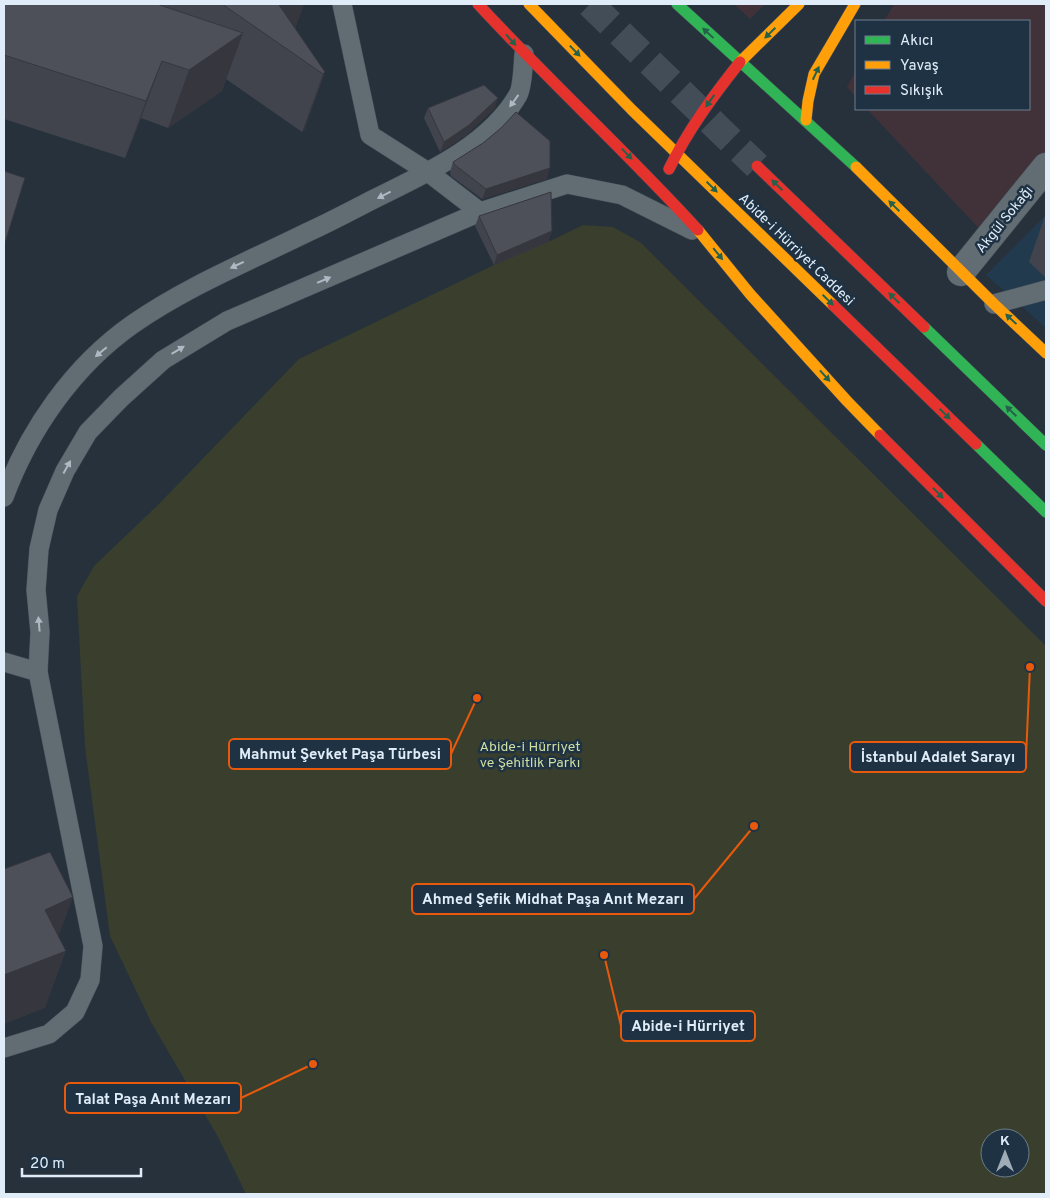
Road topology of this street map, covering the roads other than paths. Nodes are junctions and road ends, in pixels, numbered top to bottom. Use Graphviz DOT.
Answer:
graph roads {
  1 [pos="342,4"];
  2 [pos="478,4"];
  3 [pos="529,4"];
  4 [pos="677,4"];
  5 [pos="799,4"];
  6 [pos="855,4"];
  7 [pos="524,54"];
  8 [pos="740,62"];
  9 [pos="806,120"];
  10 [pos="677,153"];
  11 [pos="757,166"];
  12 [pos="1046,167"];
  13 [pos="428,172"];
  14 [pos="663,191"];
  15 [pos="480,212"];
  16 [pos="705,237"];
  17 [pos="961,272"];
  18 [pos="1046,290"];
  19 [pos="994,304"];
  20 [pos="1046,353"];
  21 [pos="1046,445"];
  22 [pos="4,497"];
  23 [pos="1046,512"];
  24 [pos="1046,601"];
  25 [pos="4,662"];
  26 [pos="38,672"];
  27 [pos="4,1048"];
  1 -- 13 [label="lane"];
  2 -- 7 [label="main road, one-way"];
  3 -- 10 [label="main road, Abide-i Hürriyet Caddesi, one-way"];
  8 -- 4 [label="main road, one-way"];
  5 -- 8 [label="main road, one-way"];
  9 -- 6 [label="main road, one-way"];
  7 -- 13 [label="lane, one-way"];
  7 -- 14 [label="main road, one-way"];
  8 -- 9 [label="main road"];
  8 -- 10 [label="main road, one-way"];
  17 -- 9 [label="main road, one-way"];
  10 -- 14 [label="main road"];
  10 -- 23 [label="main road, Abide-i Hürriyet Caddesi, one-way"];
  21 -- 11 [label="main road, one-way"];
  12 -- 17 [label="street, Akgül Sokağı"];
  13 -- 15 [label="lane"];
  13 -- 22 [label="lane, one-way"];
  14 -- 16 [label="main road"];
  15 -- 16 [label="lane"];
  26 -- 15 [label="lane, one-way"];
  16 -- 24 [label="main road, one-way"];
  17 -- 19 [label="main road"];
  18 -- 19 [label="lane"];
  20 -- 19 [label="main road, one-way"];
  25 -- 26 [label="lane"];
  26 -- 27 [label="lane"];
}
